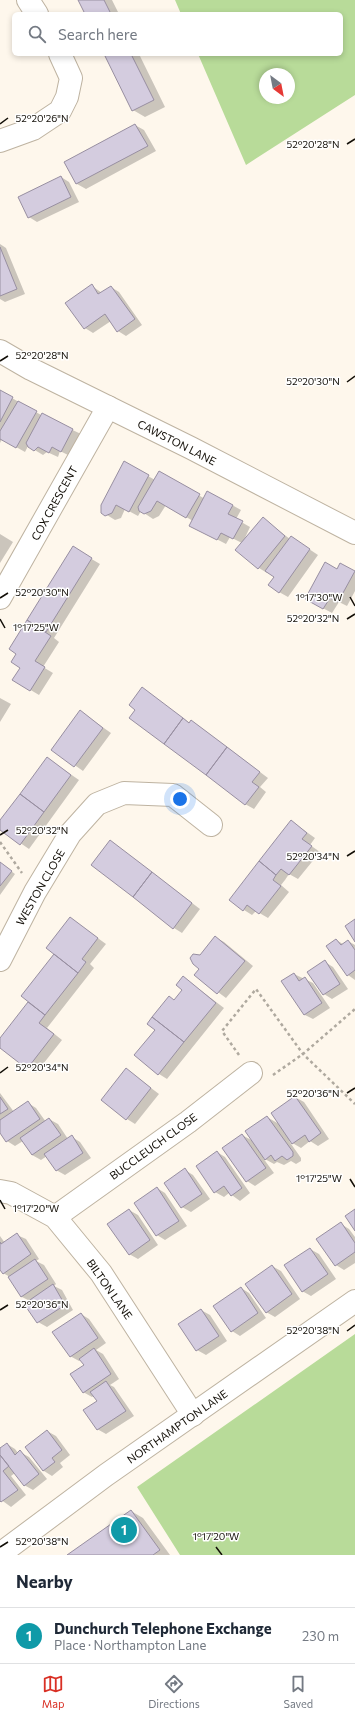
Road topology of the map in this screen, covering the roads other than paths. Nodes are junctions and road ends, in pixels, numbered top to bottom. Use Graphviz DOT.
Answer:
graph roads {
  1 [pos="28,0"];
  2 [pos="36,12"];
  3 [pos="61,56"];
  4 [pos="0,141"];
  5 [pos="0,351"];
  6 [pos="108,407"];
  7 [pos="355,533"];
  8 [pos="0,598"];
  9 [pos="211,825"];
  10 [pos="0,960"];
  11 [pos="251,1073"];
  12 [pos="0,1191"];
  13 [pos="55,1217"];
  14 [pos="355,1301"];
  15 [pos="193,1415"];
  16 [pos="0,1554"];
  1 -- 2 [label="street"];
  3 -- 4 [label="street"];
  5 -- 6 [label="street, CAWSTON LANE"];
  6 -- 7 [label="street, CAWSTON LANE"];
  6 -- 8 [label="street, COX CRESCENT"];
  9 -- 10 [label="street, WESTON CLOSE"];
  11 -- 13 [label="street, BUCCLEUCH CLOSE"];
  12 -- 13 [label="street, BILTON LANE"];
  13 -- 15 [label="street, BILTON LANE"];
  14 -- 15 [label="street, NORTHAMPTON LANE"];
  15 -- 16 [label="street, NORTHAMPTON LANE"];
}
